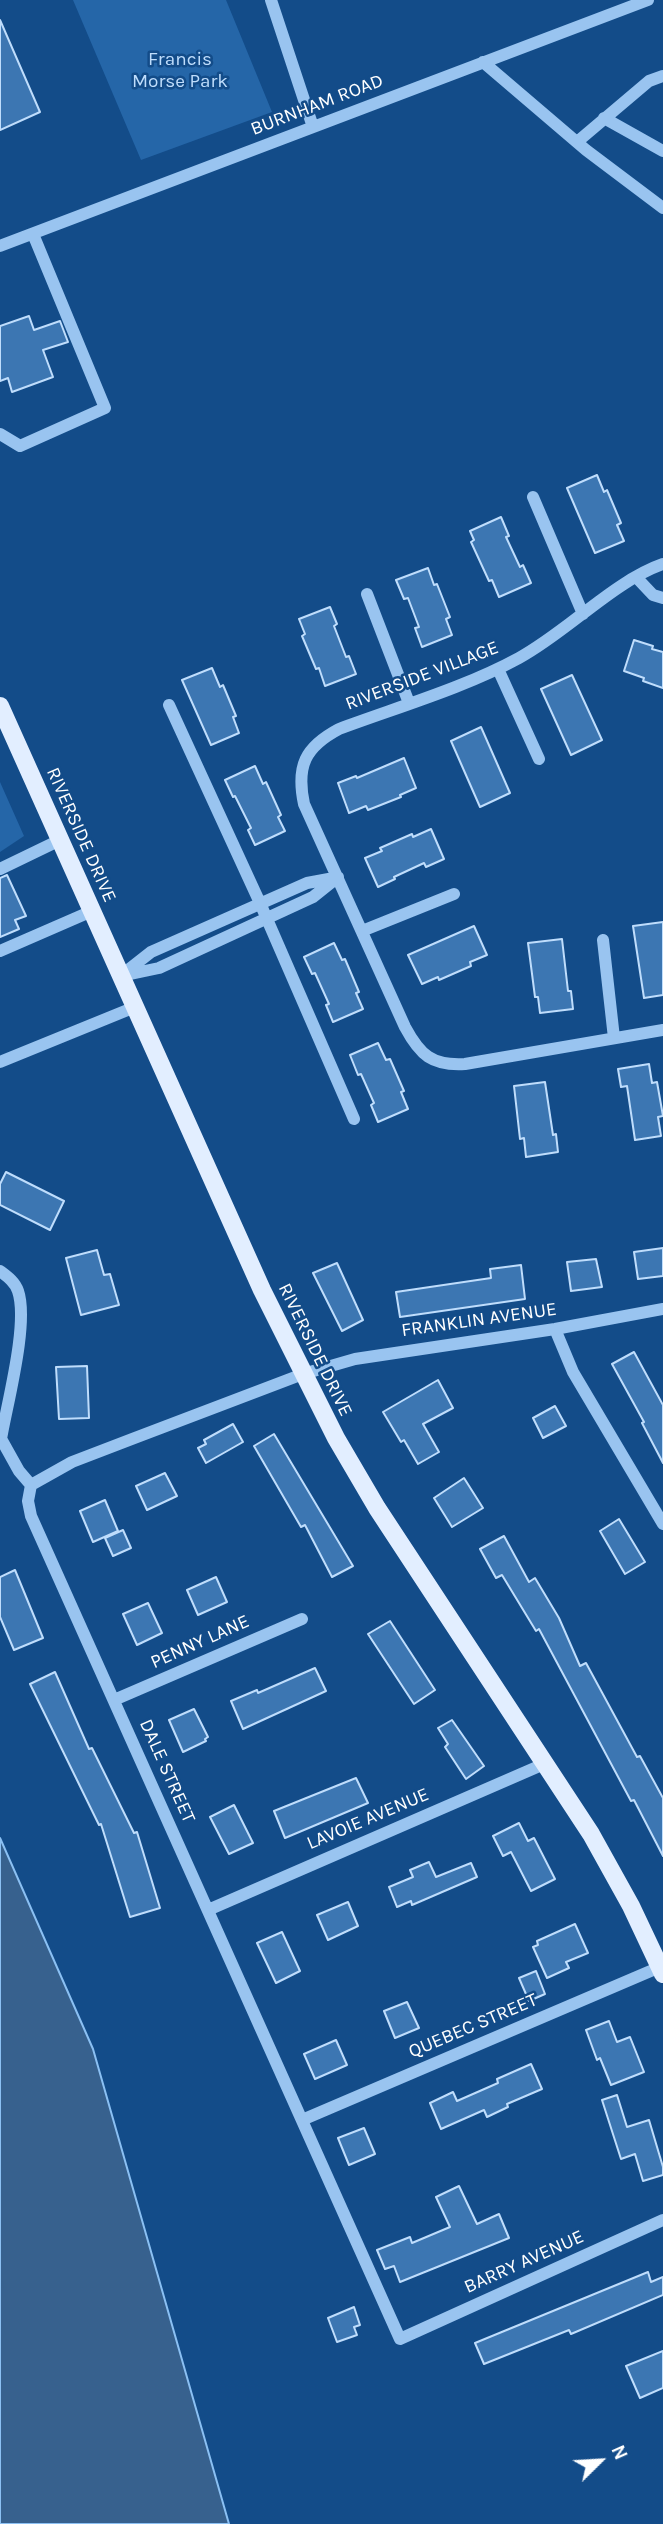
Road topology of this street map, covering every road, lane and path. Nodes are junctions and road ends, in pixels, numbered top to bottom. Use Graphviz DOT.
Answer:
graph roads {
  1 [pos="271,0"];
  2 [pos="648,0"];
  3 [pos="483,62"];
  4 [pos="663,76"];
  5 [pos="604,118"];
  6 [pos="313,127"];
  7 [pos="577,142"];
  8 [pos="663,151"];
  9 [pos="663,208"];
  10 [pos="33,233"];
  11 [pos="0,246"];
  12 [pos="0,434"];
  13 [pos="533,497"];
  14 [pos="663,564"];
  15 [pos="636,577"];
  16 [pos="367,594"];
  17 [pos="663,598"];
  18 [pos="583,614"];
  19 [pos="498,669"];
  20 [pos="409,703"];
  21 [pos="169,705"];
  22 [pos="0,706"];
  23 [pos="539,760"];
  24 [pos="60,840"];
  25 [pos="0,869"];
  26 [pos="338,877"];
  27 [pos="454,894"];
  28 [pos="260,903"];
  29 [pos="92,911"];
  30 [pos="267,918"];
  31 [pos="362,932"];
  32 [pos="603,940"];
  33 [pos="0,951"];
  34 [pos="121,976"];
  35 [pos="135,1007"];
  36 [pos="663,1030"];
  37 [pos="614,1038"];
  38 [pos="0,1062"];
  39 [pos="354,1119"];
  40 [pos="0,1272"];
  41 [pos="663,1310"];
  42 [pos="555,1329"];
  43 [pos="303,1374"];
  44 [pos="1,1438"];
  45 [pos="31,1485"];
  46 [pos="663,1524"];
  47 [pos="302,1619"];
  48 [pos="114,1700"];
  49 [pos="544,1764"];
  50 [pos="208,1910"];
  51 [pos="661,1971"];
  52 [pos="302,2120"];
  53 [pos="663,2220"];
  54 [pos="400,2339"];
  1 -- 6 [label="street"];
  2 -- 3 [label="street, BURNHAM ROAD"];
  3 -- 6 [label="street, BURNHAM ROAD"];
  3 -- 7 [label="street"];
  4 -- 5 [label="street"];
  5 -- 7 [label="street"];
  5 -- 8 [label="street"];
  6 -- 10 [label="street, BURNHAM ROAD"];
  7 -- 9 [label="street"];
  10 -- 11 [label="street, BURNHAM ROAD"];
  10 -- 12 [label="street"];
  13 -- 18 [label="street"];
  14 -- 15 [label="street, RIVERSIDE VILLAGE"];
  15 -- 17 [label="street"];
  15 -- 18 [label="street, RIVERSIDE VILLAGE"];
  16 -- 20 [label="street"];
  18 -- 19 [label="street, RIVERSIDE VILLAGE"];
  19 -- 20 [label="street, RIVERSIDE VILLAGE"];
  19 -- 23 [label="street"];
  20 -- 26 [label="street, RIVERSIDE VILLAGE"];
  21 -- 28 [label="street"];
  22 -- 24 [label="main road, RIVERSIDE DRIVE"];
  24 -- 25 [label="street"];
  24 -- 29 [label="main road, RIVERSIDE DRIVE"];
  26 -- 28 [label="street"];
  26 -- 30 [label="street"];
  26 -- 31 [label="street, RIVERSIDE VILLAGE"];
  27 -- 31 [label="street"];
  28 -- 30 [label="street"];
  28 -- 34 [label="street"];
  29 -- 33 [label="street"];
  29 -- 34 [label="main road, RIVERSIDE DRIVE"];
  30 -- 34 [label="street"];
  30 -- 39 [label="street"];
  31 -- 37 [label="street, RIVERSIDE VILLAGE"];
  32 -- 37 [label="street"];
  34 -- 35 [label="main road, RIVERSIDE DRIVE"];
  35 -- 38 [label="street"];
  35 -- 43 [label="main road, RIVERSIDE DRIVE"];
  36 -- 37 [label="street, RIVERSIDE VILLAGE"];
  40 -- 44 [label="street"];
  41 -- 42 [label="street, FRANKLIN AVENUE"];
  42 -- 43 [label="street, FRANKLIN AVENUE"];
  42 -- 46 [label="street"];
  43 -- 45 [label="street"];
  43 -- 49 [label="main road, RIVERSIDE DRIVE"];
  44 -- 45 [label="street"];
  45 -- 48 [label="street, DALE STREET"];
  47 -- 48 [label="street, PENNY LANE"];
  48 -- 50 [label="street, DALE STREET"];
  49 -- 50 [label="street, LAVOIE AVENUE"];
  49 -- 51 [label="main road, RIVERSIDE DRIVE"];
  50 -- 52 [label="street, DALE STREET"];
  51 -- 52 [label="street, QUEBEC STREET"];
  52 -- 54 [label="street, DALE STREET"];
  53 -- 54 [label="street, BARRY AVENUE"];
}
